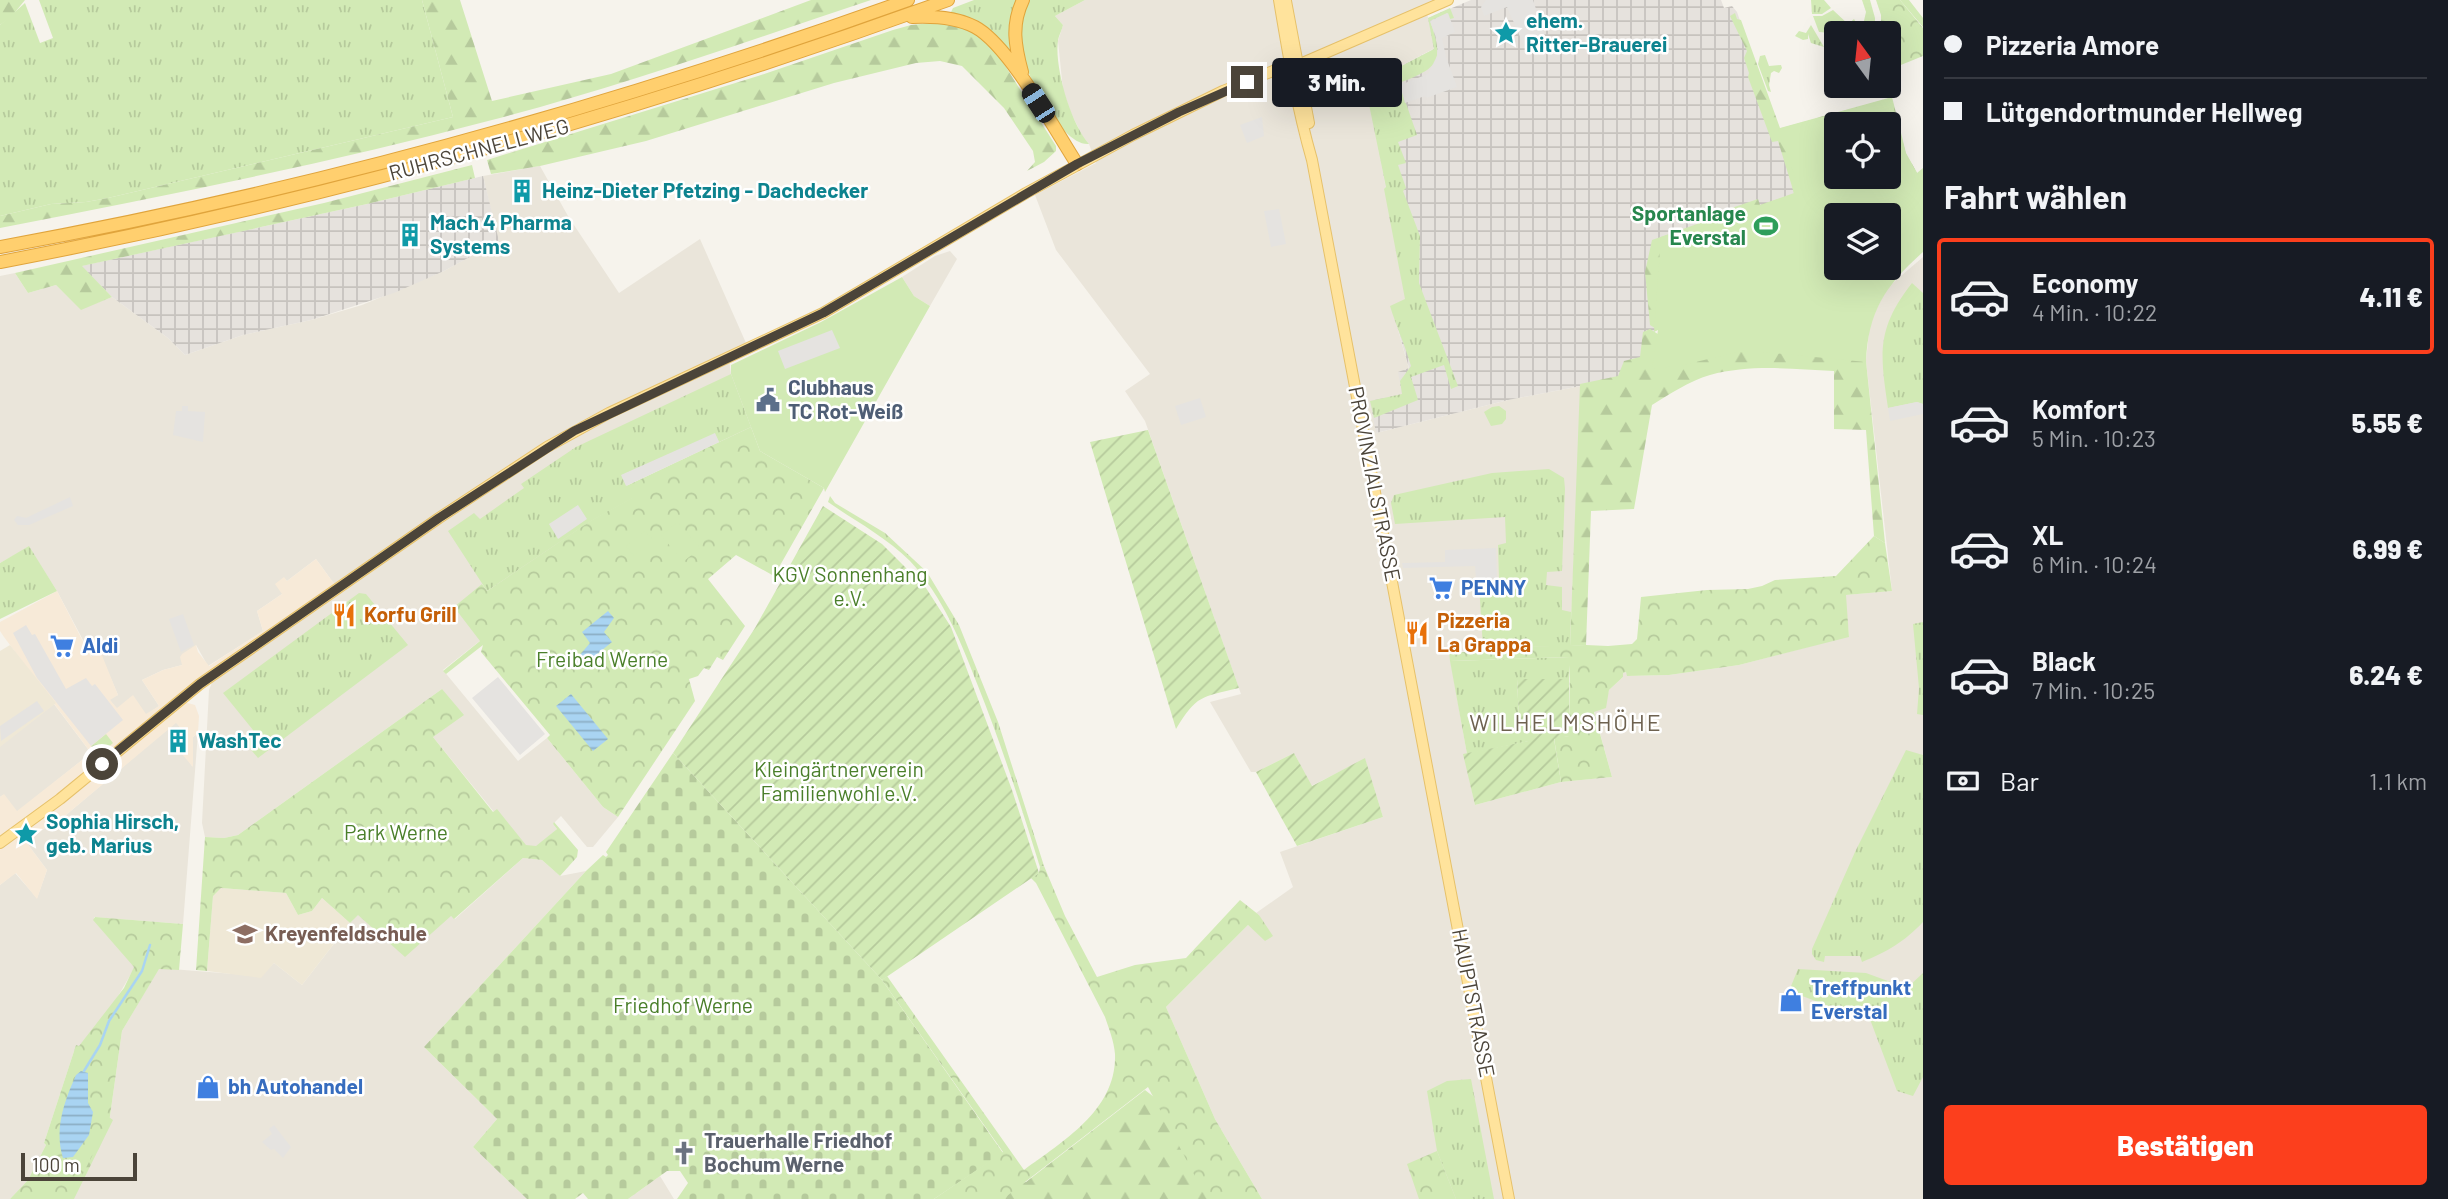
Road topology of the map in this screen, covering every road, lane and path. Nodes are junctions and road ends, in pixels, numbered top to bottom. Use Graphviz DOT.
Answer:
graph roads {
  1 [pos="894,0"];
  2 [pos="908,0"];
  3 [pos="948,0"];
  4 [pos="1023,0"];
  5 [pos="1279,0"];
  6 [pos="1286,0"];
  7 [pos="1448,0"];
  8 [pos="867,15"];
  9 [pos="888,22"];
  10 [pos="1295,65"];
  11 [pos="1025,83"];
  12 [pos="1077,164"];
  13 [pos="0,247"];
  14 [pos="0,262"];
  15 [pos="1435,807"];
  16 [pos="0,842"];
  17 [pos="1509,1199"];
  1 -- 8 [label="highway"];
  2 -- 8 [label="highway, RUHRSCHNELLWEG"];
  3 -- 9 [label="highway, RUHRSCHNELLWEG"];
  4 -- 11 [label="highway"];
  5 -- 10 [label="main road, PROVINZIALSTRASSE"];
  6 -- 10 [label="main road, PROVINZIALSTRASSE"];
  7 -- 10 [label="main road"];
  8 -- 13 [label="highway, RUHRSCHNELLWEG"];
  9 -- 11 [label="highway"];
  9 -- 14 [label="highway, RUHRSCHNELLWEG"];
  10 -- 12 [label="main road"];
  10 -- 15 [label="main road, PROVINZIALSTRASSE"];
  11 -- 12 [label="highway"];
  12 -- 16 [label="main road"];
  15 -- 17 [label="main road, HAUPTSTRASSE"];
}
